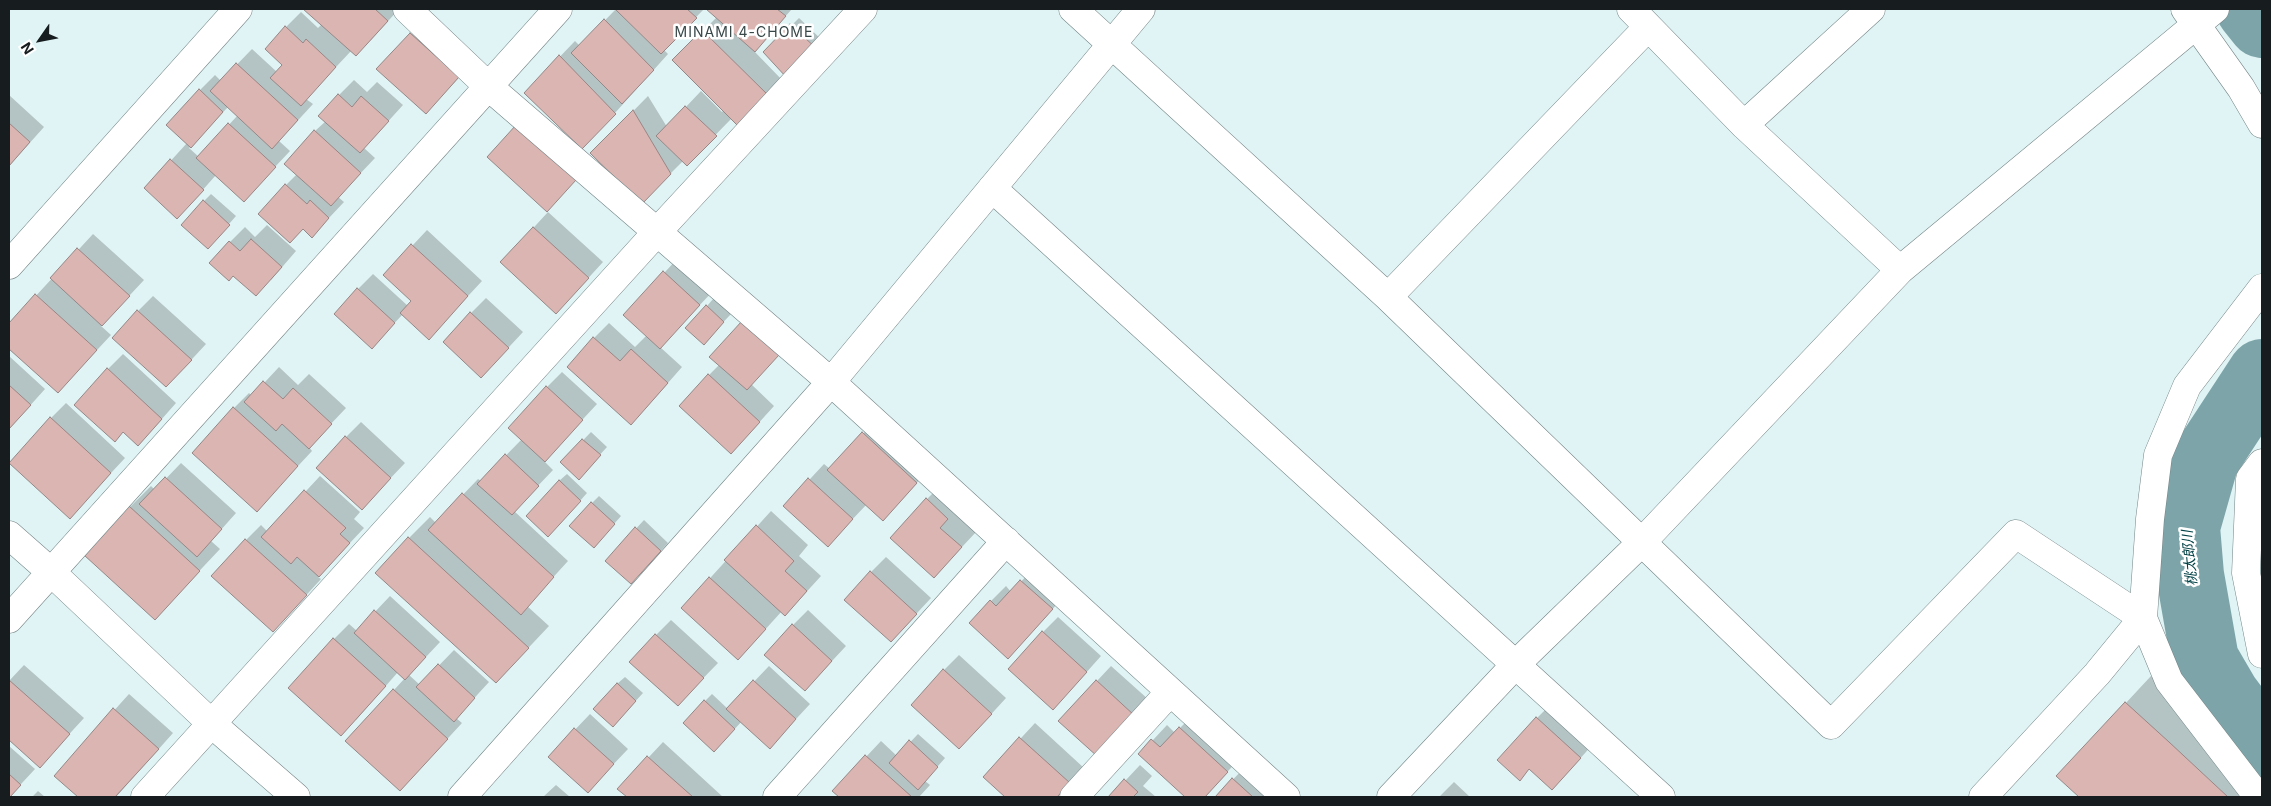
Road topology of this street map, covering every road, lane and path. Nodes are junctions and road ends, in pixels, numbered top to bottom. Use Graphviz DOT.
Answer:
graph roads {
  1 [pos="238,9"];
  2 [pos="407,9"];
  3 [pos="558,9"];
  4 [pos="863,9"];
  5 [pos="1073,9"];
  6 [pos="1141,9"];
  7 [pos="1871,9"];
  8 [pos="2198,14"];
  9 [pos="1640,18"];
  10 [pos="1112,43"];
  11 [pos="489,87"];
  12 [pos="2262,124"];
  13 [pos="1744,125"];
  14 [pos="992,188"];
  15 [pos="657,232"];
  16 [pos="9,265"];
  17 [pos="1900,270"];
  18 [pos="2262,288"];
  19 [pos="1388,297"];
  20 [pos="831,382"];
  21 [pos="2262,463"];
  22 [pos="9,535"];
  23 [pos="1006,541"];
  24 [pos="1642,542"];
  25 [pos="51,572"];
  26 [pos="2142,618"];
  27 [pos="9,619"];
  28 [pos="2262,654"];
  29 [pos="1516,664"];
  30 [pos="1170,692"];
  31 [pos="212,724"];
  32 [pos="2262,796"];
  33 [pos="145,797"];
  34 [pos="296,797"];
  35 [pos="462,797"];
  36 [pos="777,797"];
  37 [pos="1074,797"];
  38 [pos="1286,797"];
  39 [pos="1391,797"];
  40 [pos="1661,797"];
  41 [pos="1983,797"];
  1 -- 16 [label="street"];
  2 -- 11 [label="street"];
  3 -- 11 [label="street"];
  4 -- 15 [label="street"];
  5 -- 10 [label="street"];
  6 -- 10 [label="street"];
  7 -- 13 [label="street"];
  8 -- 12 [label="street"];
  8 -- 17 [label="street"];
  9 -- 13 [label="street"];
  9 -- 19 [label="street"];
  10 -- 14 [label="street"];
  10 -- 19 [label="street"];
  11 -- 15 [label="street"];
  11 -- 25 [label="street"];
  13 -- 17 [label="street"];
  14 -- 20 [label="street"];
  14 -- 29 [label="street"];
  15 -- 20 [label="street"];
  15 -- 31 [label="street"];
  17 -- 24 [label="street"];
  18 -- 26 [label="street"];
  19 -- 24 [label="street"];
  20 -- 23 [label="street"];
  20 -- 35 [label="street"];
  21 -- 28 [label="street"];
  22 -- 25 [label="street"];
  23 -- 30 [label="street"];
  23 -- 36 [label="street"];
  24 -- 26 [label="street"];
  24 -- 29 [label="street"];
  25 -- 27 [label="street"];
  25 -- 31 [label="street"];
  26 -- 32 [label="street"];
  26 -- 41 [label="street"];
  29 -- 39 [label="street"];
  29 -- 40 [label="street"];
  30 -- 37 [label="street"];
  30 -- 38 [label="street"];
  31 -- 33 [label="street"];
  31 -- 34 [label="street"];
}
